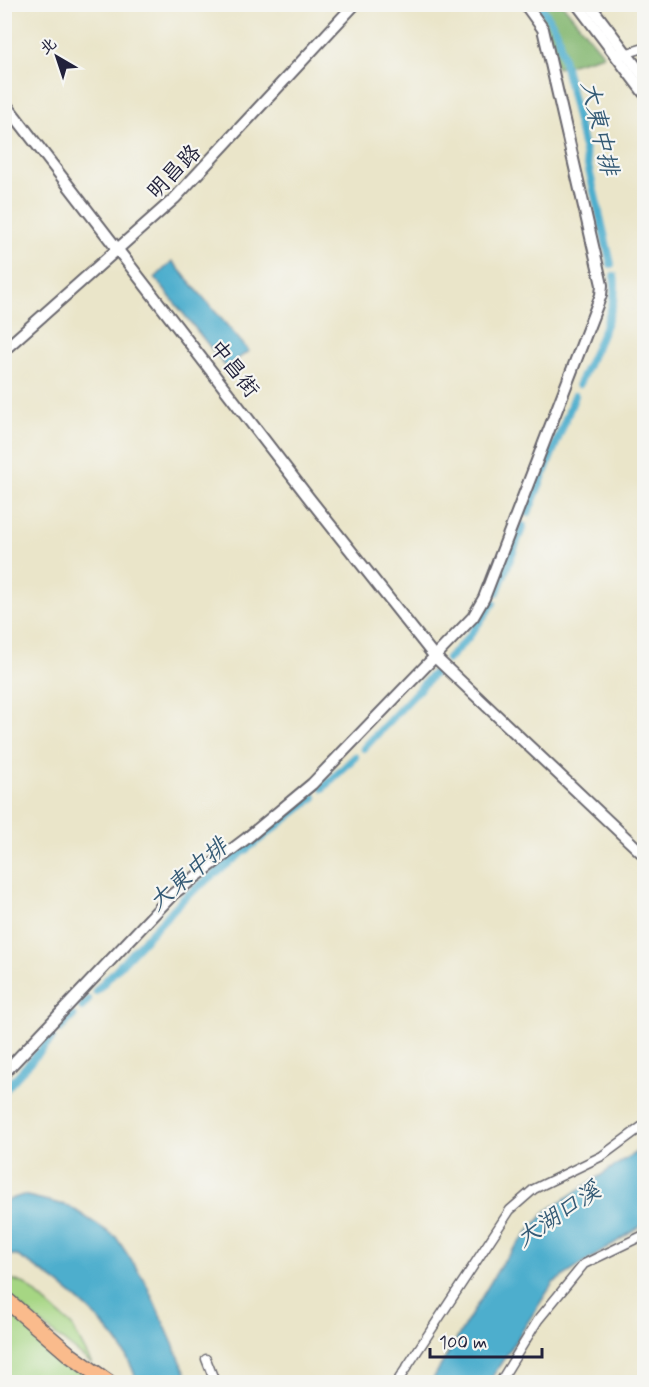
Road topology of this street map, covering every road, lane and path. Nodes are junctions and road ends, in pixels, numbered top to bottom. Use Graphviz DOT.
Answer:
graph roads {
  1 [pos="356,4"];
  2 [pos="525,4"];
  3 [pos="577,4"];
  4 [pos="589,4"];
  5 [pos="645,48"];
  6 [pos="622,55"];
  7 [pos="645,77"];
  8 [pos="645,93"];
  9 [pos="4,102"];
  10 [pos="118,249"];
  11 [pos="4,350"];
  12 [pos="435,657"];
  13 [pos="645,855"];
  14 [pos="4,1073"];
  15 [pos="645,1125"];
  16 [pos="645,1235"];
  17 [pos="4,1298"];
  18 [pos="206,1359"];
  19 [pos="108,1383"];
  20 [pos="216,1383"];
  21 [pos="397,1383"];
  22 [pos="500,1383"];
  1 -- 10 [label="street, 明昌路"];
  2 -- 12 [label="street"];
  3 -- 6 [label="street"];
  4 -- 6 [label="street"];
  5 -- 6 [label="street"];
  6 -- 7 [label="street"];
  6 -- 8 [label="street"];
  9 -- 10 [label="street, 中昌街"];
  10 -- 11 [label="street, 明昌路"];
  10 -- 12 [label="street, 中昌街"];
  12 -- 13 [label="street, 中昌街"];
  12 -- 14 [label="street"];
  15 -- 21 [label="street"];
  16 -- 22 [label="street"];
  17 -- 19 [label="highway"];
  18 -- 20 [label="street"];
}
